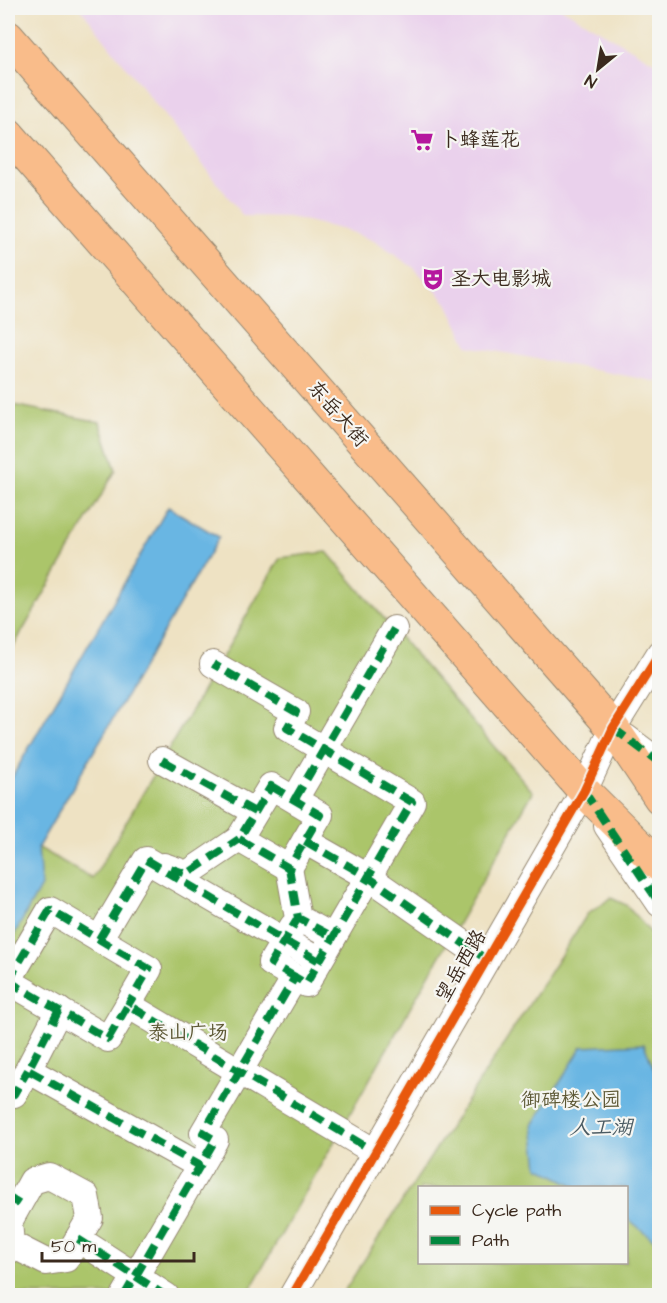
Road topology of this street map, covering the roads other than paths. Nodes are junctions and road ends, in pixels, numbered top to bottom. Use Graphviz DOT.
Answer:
graph roads {
  1 [pos="11,40"];
  2 [pos="8,134"];
  3 [pos="394,629"];
  4 [pos="660,653"];
  5 [pos="213,664"];
  6 [pos="613,728"];
  7 [pos="324,750"];
  8 [pos="162,760"];
  9 [pos="660,763"];
  10 [pos="584,791"];
  11 [pos="660,798"];
  12 [pos="295,800"];
  13 [pos="255,812"];
  14 [pos="239,839"];
  15 [pos="305,841"];
  16 [pos="146,860"];
  17 [pos="660,866"];
  18 [pos="289,868"];
  19 [pos="368,877"];
  20 [pos="660,904"];
  21 [pos="298,918"];
  22 [pos="333,937"];
  23 [pos="99,939"];
  24 [pos="284,941"];
  25 [pos="486,959"];
  26 [pos="319,961"];
  27 [pos="295,977"];
  28 [pos="8,981"];
  29 [pos="128,1005"];
  30 [pos="59,1010"];
  31 [pos="28,1070"];
  32 [pos="240,1071"];
  33 [pos="8,1090"];
  34 [pos="375,1152"];
  35 [pos="200,1166"];
  36 [pos="13,1201"];
  37 [pos="78,1239"];
  38 [pos="130,1286"];
  39 [pos="166,1296"];
  40 [pos="292,1296"];
  1 -- 6 [label="main road, 东岳大街"];
  2 -- 10 [label="main road"];
  3 -- 7 [label="street"];
  4 -- 6 [label="street, 望岳西路"];
  5 -- 7 [label="street"];
  6 -- 9 [label="street"];
  6 -- 10 [label="street, 望岳西路"];
  6 -- 11 [label="main road, 东岳大街"];
  7 -- 12 [label="street"];
  7 -- 19 [label="street"];
  8 -- 13 [label="street"];
  10 -- 17 [label="main road"];
  10 -- 20 [label="street"];
  10 -- 25 [label="street, 望岳西路"];
  12 -- 13 [label="street"];
  12 -- 15 [label="street"];
  13 -- 14 [label="street"];
  14 -- 16 [label="street"];
  14 -- 18 [label="street"];
  15 -- 18 [label="street"];
  15 -- 19 [label="street"];
  16 -- 23 [label="street"];
  16 -- 24 [label="street"];
  18 -- 21 [label="street"];
  19 -- 22 [label="street"];
  19 -- 25 [label="street"];
  21 -- 22 [label="street"];
  21 -- 24 [label="street"];
  22 -- 26 [label="street"];
  23 -- 28 [label="street"];
  23 -- 29 [label="street"];
  24 -- 26 [label="street"];
  24 -- 27 [label="street"];
  25 -- 34 [label="street, 望岳西路"];
  26 -- 27 [label="street"];
  27 -- 32 [label="street"];
  28 -- 30 [label="street"];
  29 -- 30 [label="street"];
  29 -- 32 [label="street"];
  30 -- 31 [label="street"];
  31 -- 33 [label="street"];
  31 -- 35 [label="street"];
  32 -- 34 [label="street"];
  32 -- 35 [label="street"];
  34 -- 40 [label="street, 望岳西路"];
  35 -- 38 [label="street"];
  36 -- 37 [label="street"];
  36 -- 37 [label="street"];
  37 -- 38 [label="street"];
  38 -- 39 [label="street"];
}
